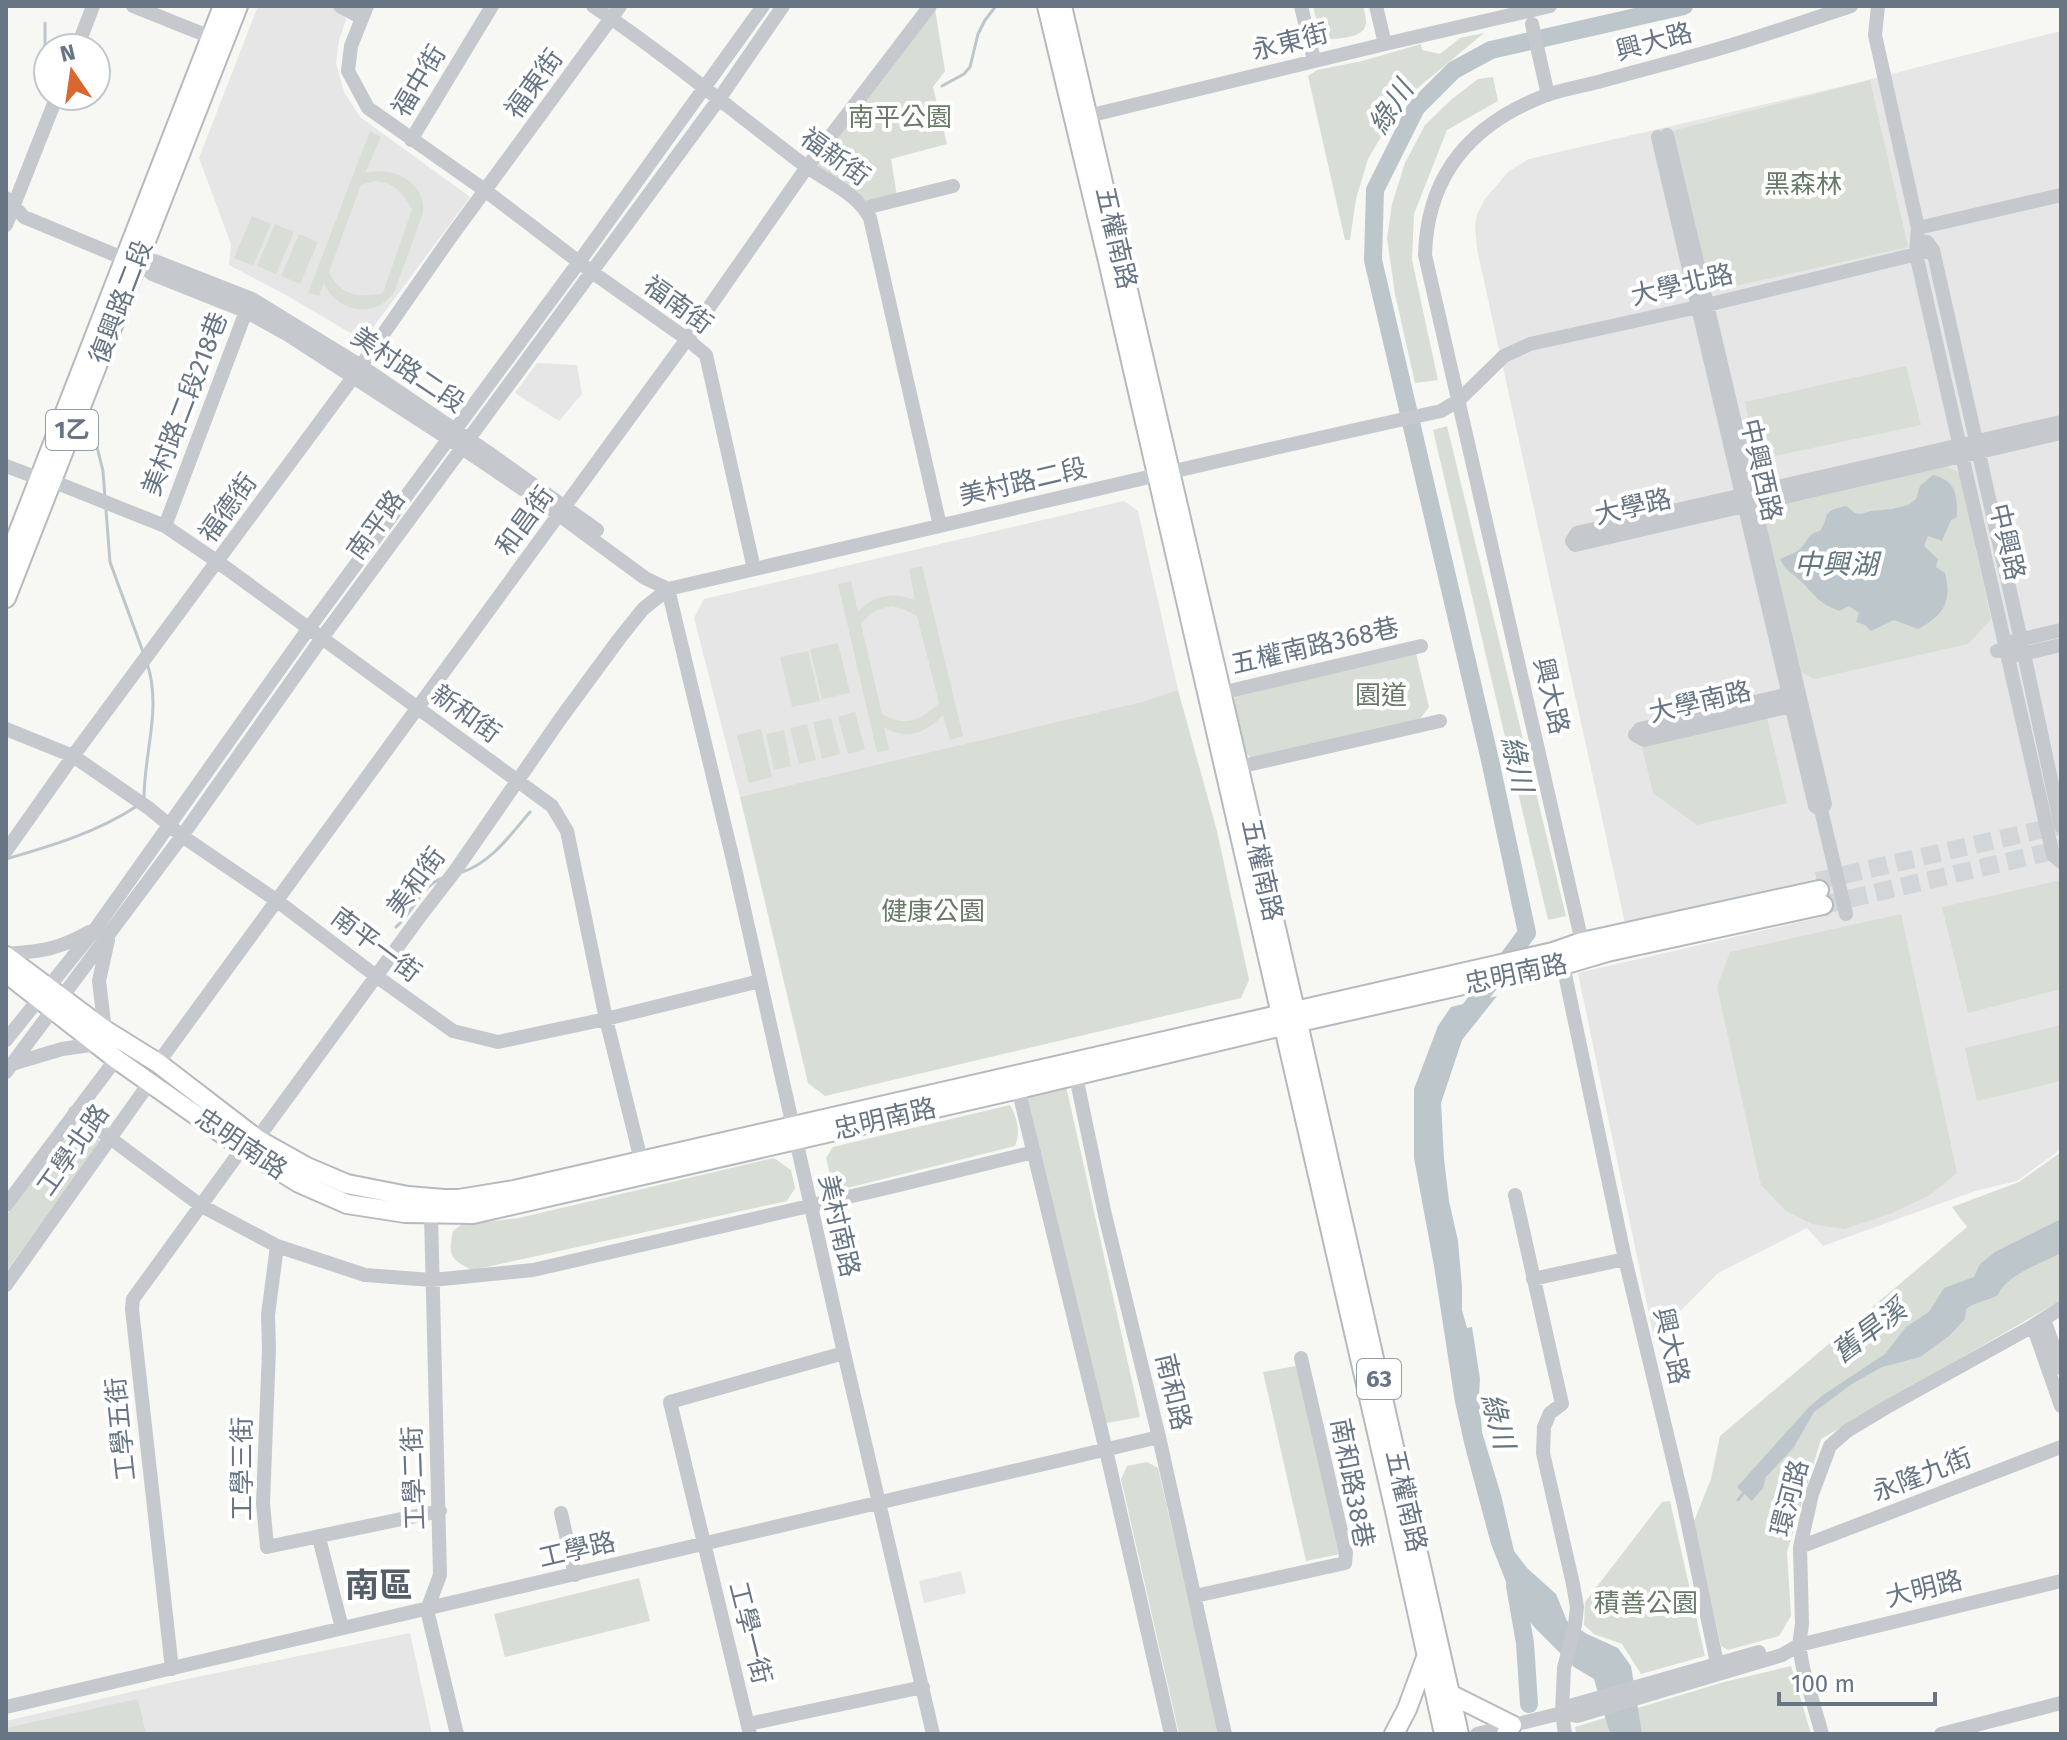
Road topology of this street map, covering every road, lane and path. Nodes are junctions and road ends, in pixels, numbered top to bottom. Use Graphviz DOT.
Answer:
graph roads {
  1 [pos="93,6"];
  2 [pos="133,6"];
  3 [pos="223,6"];
  4 [pos="238,6"];
  5 [pos="340,6"];
  6 [pos="492,6"];
  7 [pos="593,6"];
  8 [pos="763,6"];
  9 [pos="783,6"];
  10 [pos="930,6"];
  11 [pos="1047,6"];
  12 [pos="1062,6"];
  13 [pos="1301,6"];
  14 [pos="1376,6"];
  15 [pos="1550,6"];
  16 [pos="1851,6"];
  17 [pos="1878,6"];
  18 [pos="364,12"];
  19 [pos="616,12"];
  20 [pos="1532,24"];
  21 [pos="83,32"];
  22 [pos="217,39"];
  23 [pos="1385,44"];
  24 [pos="1314,60"];
  25 [pos="703,88"];
  26 [pos="1548,95"];
  27 [pos="719,99"];
  28 [pos="50,112"];
  29 [pos="1088,116"];
  30 [pos="1663,136"];
  31 [pos="411,140"];
  32 [pos="807,167"];
  33 [pos="953,186"];
  34 [pos="486,191"];
  35 [pos="2061,195"];
  36 [pos="8,206"];
  37 [pos="865,208"];
  38 [pos="6,225"];
  39 [pos="1918,228"];
  40 [pos="1933,250"];
  41 [pos="1916,254"];
  42 [pos="131,260"];
  43 [pos="579,262"];
  44 [pos="592,272"];
  45 [pos="249,305"];
  46 [pos="1703,306"];
  47 [pos="687,339"];
  48 [pos="358,371"];
  49 [pos="1459,400"];
  50 [pos="2061,422"];
  51 [pos="2061,433"];
  52 [pos="458,439"];
  53 [pos="1969,449"];
  54 [pos="6,466"];
  55 [pos="1164,474"];
  56 [pos="45,480"];
  57 [pos="1748,499"];
  58 [pos="562,510"];
  59 [pos="165,526"];
  60 [pos="940,526"];
  61 [pos="218,562"];
  62 [pos="6,564"];
  63 [pos="754,569"];
  64 [pos="668,589"];
  65 [pos="6,598"];
  66 [pos="309,628"];
  67 [pos="2061,630"];
  68 [pos="322,638"];
  69 [pos="2061,645"];
  70 [pos="1421,646"];
  71 [pos="2023,646"];
  72 [pos="2002,650"];
  73 [pos="1221,693"];
  74 [pos="1796,698"];
  75 [pos="418,709"];
  76 [pos="1440,721"];
  77 [pos="6,729"];
  78 [pos="73,756"];
  79 [pos="1231,769"];
  80 [pos="519,781"];
  81 [pos="169,825"];
  82 [pos="2061,826"];
  83 [pos="182,836"];
  84 [pos="6,851"];
  85 [pos="2061,862"];
  86 [pos="276,900"];
  87 [pos="1846,914"];
  88 [pos="102,932"];
  89 [pos="1582,942"];
  90 [pos="6,955"];
  91 [pos="1557,960"];
  92 [pos="6,973"];
  93 [pos="376,976"];
  94 [pos="760,981"];
  95 [pos="50,998"];
  96 [pos="1289,1018"];
  97 [pos="606,1019"];
  98 [pos="101,1037"];
  99 [pos="6,1040"];
  100 [pos="116,1059"];
  101 [pos="158,1063"];
  102 [pos="9,1068"];
  103 [pos="1074,1068"];
  104 [pos="1017,1082"];
  105 [pos="153,1085"];
  106 [pos="75,1112"];
  107 [pos="794,1133"];
  108 [pos="111,1138"];
  109 [pos="250,1144"];
  110 [pos="1034,1152"];
  111 [pos="641,1160"];
  112 [pos="1515,1195"];
  113 [pos="6,1205"];
  114 [pos="200,1205"];
  115 [pos="810,1206"];
  116 [pos="431,1214"];
  117 [pos="277,1246"];
  118 [pos="1625,1259"];
  119 [pos="1533,1279"];
  120 [pos="432,1280"];
  121 [pos="6,1285"];
  122 [pos="2061,1308"];
  123 [pos="2038,1322"];
  124 [pos="844,1353"];
  125 [pos="1301,1358"];
  126 [pos="2061,1368"];
  127 [pos="2061,1406"];
  128 [pos="1159,1437"];
  129 [pos="2061,1447"];
  130 [pos="1106,1450"];
  131 [pos="879,1502"];
  132 [pos="440,1511"];
  133 [pos="561,1513"];
  134 [pos="319,1538"];
  135 [pos="703,1544"];
  136 [pos="1800,1547"];
  137 [pos="575,1575"];
  138 [pos="2061,1581"];
  139 [pos="1195,1596"];
  140 [pos="427,1610"];
  141 [pos="342,1628"];
  142 [pos="1799,1645"];
  143 [pos="1427,1655"];
  144 [pos="1717,1663"];
  145 [pos="172,1669"];
  146 [pos="923,1687"];
  147 [pos="1647,1689"];
  148 [pos="1450,1694"];
  149 [pos="2061,1703"];
  150 [pos="6,1707"];
  151 [pos="1571,1711"];
  152 [pos="749,1729"];
  153 [pos="1509,1730"];
  154 [pos="457,1734"];
  155 [pos="933,1734"];
  156 [pos="1171,1734"];
  157 [pos="1225,1734"];
  158 [pos="1394,1734"];
  159 [pos="1444,1734"];
  160 [pos="1459,1734"];
  161 [pos="1477,1734"];
  162 [pos="1565,1734"];
  163 [pos="1822,1734"];
  164 [pos="1941,1734"];
  1 -- 21 [label="street"];
  2 -- 22 [label="street"];
  3 -- 22 [label="main road, 復興路二段 / 1乙"];
  4 -- 22 [label="main road, 復興路二段 / 1乙"];
  5 -- 18 [label="street"];
  6 -- 31 [label="street, 福中街"];
  7 -- 19 [label="street, 福新街"];
  8 -- 25 [label="street, 南平路"];
  9 -- 27 [label="street, 南平路"];
  10 -- 32 [label="street, 和昌街"];
  11 -- 55 [label="main road, 五權南路"];
  12 -- 29 [label="main road, 五權南路"];
  13 -- 24 [label="street"];
  14 -- 23 [label="street"];
  15 -- 23 [label="street, 永東街"];
  16 -- 26 [label="street, 興大路"];
  17 -- 39 [label="street, 中興路"];
  18 -- 31 [label="street, 福南街"];
  19 -- 25 [label="street, 福新街"];
  19 -- 34 [label="street, 福東街"];
  20 -- 26 [label="street"];
  22 -- 42 [label="main road, 復興路二段 / 1乙"];
  23 -- 24 [label="street, 永東街"];
  24 -- 29 [label="street, 永東街"];
  25 -- 27 [label="street, 福新街"];
  25 -- 43 [label="street, 南平路"];
  26 -- 49 [label="street, 興大路"];
  27 -- 32 [label="street, 福新街"];
  27 -- 44 [label="street, 南平路"];
  28 -- 36 [label="street"];
  29 -- 55 [label="main road, 五權南路"];
  30 -- 46 [label="street, 中興西路"];
  31 -- 34 [label="street, 福南街"];
  32 -- 37 [label="street, 福新街"];
  32 -- 47 [label="street, 和昌街"];
  33 -- 37 [label="street"];
  34 -- 43 [label="street, 福南街"];
  34 -- 48 [label="street, 福德街"];
  35 -- 39 [label="street"];
  36 -- 38 [label="street"];
  36 -- 42 [label="street, 美村路二段"];
  37 -- 60 [label="street, 福新街"];
  39 -- 40 [label="street, 中興路"];
  39 -- 41 [label="street, 中興路"];
  40 -- 41 [label="street, 大學北路"];
  40 -- 53 [label="street, 中興路"];
  41 -- 46 [label="street, 大學北路"];
  41 -- 53 [label="street, 中興路"];
  42 -- 45 [label="street, 美村路二段"];
  42 -- 56 [label="main road, 復興路二段 / 1乙"];
  43 -- 44 [label="street, 福南街"];
  43 -- 52 [label="street, 南平路"];
  44 -- 47 [label="street, 福南街"];
  44 -- 52 [label="street, 南平路"];
  45 -- 48 [label="street, 美村路二段"];
  45 -- 59 [label="street, 美村路二段218巷"];
  46 -- 49 [label="street, 大學北路"];
  46 -- 57 [label="street, 中興西路"];
  47 -- 58 [label="street, 和昌街"];
  47 -- 63 [label="street, 福南街"];
  48 -- 52 [label="street, 美村路二段"];
  48 -- 61 [label="street, 福德街"];
  49 -- 55 [label="street, 美村路二段"];
  49 -- 89 [label="street, 興大路"];
  50 -- 53 [label="street, 大學路"];
  51 -- 53 [label="street, 大學路"];
  52 -- 58 [label="street, 美村路二段"];
  52 -- 66 [label="street, 南平路"];
  52 -- 68 [label="street, 南平路"];
  53 -- 57 [label="street, 大學路"];
  53 -- 71 [label="street, 中興路"];
  53 -- 72 [label="street, 中興路"];
  54 -- 56 [label="street, 新和街"];
  55 -- 60 [label="street, 美村路二段"];
  55 -- 73 [label="main road, 五權南路"];
  55 -- 79 [label="main road, 五權南路"];
  56 -- 59 [label="street, 新和街"];
  56 -- 62 [label="main road, 復興路二段 / 1乙"];
  56 -- 65 [label="main road, 復興路二段 / 1乙"];
  57 -- 57 [label="street, 大學路"];
  57 -- 74 [label="street, 中興西路"];
  58 -- 64 [label="street, 美村路二段"];
  58 -- 75 [label="street, 和昌街"];
  59 -- 61 [label="street, 新和街"];
  60 -- 63 [label="street, 美村路二段"];
  61 -- 66 [label="street, 新和街"];
  61 -- 78 [label="street, 福德街"];
  63 -- 64 [label="street, 美村路二段"];
  64 -- 80 [label="street, 美和街"];
  64 -- 94 [label="street, 美村南路"];
  66 -- 68 [label="street, 新和街"];
  66 -- 81 [label="street, 南平路"];
  67 -- 71 [label="street"];
  68 -- 75 [label="street, 新和街"];
  68 -- 83 [label="street, 南平路"];
  69 -- 71 [label="street"];
  70 -- 73 [label="street, 五權南路368巷"];
  71 -- 72 [label="street"];
  71 -- 82 [label="street, 中興路"];
  72 -- 85 [label="street, 中興路"];
  73 -- 79 [label="main road, 五權南路"];
  74 -- 74 [label="street, 大學南路"];
  74 -- 87 [label="street, 中興西路"];
  75 -- 80 [label="street, 新和街"];
  75 -- 86 [label="street, 和昌街"];
  76 -- 79 [label="street"];
  77 -- 78 [label="street, 南平一街"];
  78 -- 81 [label="street, 南平一街"];
  78 -- 84 [label="street, 福德街"];
  79 -- 96 [label="main road, 五權南路"];
  80 -- 93 [label="street, 美和街"];
  80 -- 97 [label="street, 新和街"];
  81 -- 83 [label="street, 南平一街"];
  81 -- 88 [label="street, 南平路"];
  83 -- 86 [label="street, 南平一街"];
  83 -- 88 [label="street, 南平路"];
  86 -- 93 [label="street, 南平一街"];
  86 -- 101 [label="street, 和昌街"];
  88 -- 90 [label="street"];
  88 -- 95 [label="street, 南平路"];
  88 -- 98 [label="street"];
  89 -- 91 [label="main road, 忠明南路"];
  89 -- 91 [label="main road, 忠明南路"];
  90 -- 95 [label="main road, 忠明南路"];
  91 -- 96 [label="main road, 忠明南路"];
  91 -- 96 [label="main road, 忠明南路"];
  91 -- 118 [label="street, 興大路"];
  92 -- 95 [label="main road, 忠明南路"];
  93 -- 97 [label="street, 南平一街"];
  93 -- 109 [label="street, 美和街"];
  94 -- 97 [label="street, 南平一街"];
  94 -- 107 [label="street, 美村南路"];
  95 -- 98 [label="main road, 忠明南路"];
  95 -- 99 [label="street, 南平路"];
  95 -- 102 [label="street, 南平路"];
  96 -- 103 [label="main road, 忠明南路"];
  96 -- 143 [label="main road, 五權南路 / 63"];
  96 -- 148 [label="main road, 五權南路 / 63"];
  97 -- 111 [label="street, 新和街"];
  98 -- 100 [label="main road, 忠明南路"];
  98 -- 101 [label="main road, 忠明南路"];
  98 -- 102 [label="street"];
  100 -- 105 [label="main road, 忠明南路"];
  100 -- 106 [label="street, 工學北路"];
  101 -- 109 [label="main road, 忠明南路"];
  103 -- 104 [label="main road, 忠明南路"];
  103 -- 128 [label="street, 南和路"];
  104 -- 107 [label="main road, 忠明南路"];
  104 -- 110 [label="street"];
  105 -- 108 [label="street, 工學北路"];
  105 -- 109 [label="main road, 忠明南路"];
  106 -- 108 [label="street"];
  106 -- 113 [label="street, 工學北路"];
  107 -- 111 [label="main road, 忠明南路"];
  107 -- 115 [label="street, 美村南路"];
  107 -- 116 [label="main road, 忠明南路"];
  108 -- 114 [label="street"];
  108 -- 121 [label="street, 工學北路"];
  109 -- 111 [label="main road, 忠明南路"];
  109 -- 114 [label="street, 美和街"];
  109 -- 116 [label="main road, 忠明南路"];
  110 -- 115 [label="street"];
  110 -- 130 [label="street"];
  112 -- 119 [label="street"];
  114 -- 117 [label="street"];
  114 -- 145 [label="street, 工學五街"];
  115 -- 120 [label="street"];
  115 -- 124 [label="street, 美村南路"];
  116 -- 120 [label="street, 工學二街"];
  117 -- 120 [label="street"];
  117 -- 134 [label="street, 工學三街"];
  118 -- 119 [label="street"];
  118 -- 144 [label="street, 興大路"];
  119 -- 151 [label="street"];
  120 -- 132 [label="street, 工學二街"];
  122 -- 123 [label="street, 環河路"];
  123 -- 126 [label="street"];
  123 -- 127 [label="street"];
  123 -- 136 [label="street, 環河路"];
  124 -- 131 [label="street, 美村南路"];
  124 -- 135 [label="street, 工學一街"];
  125 -- 139 [label="street, 南和路38巷"];
  128 -- 130 [label="street, 工學路"];
  128 -- 139 [label="street, 南和路"];
  129 -- 136 [label="street, 永隆九街"];
  130 -- 131 [label="street, 工學路"];
  130 -- 156 [label="street"];
  131 -- 135 [label="street, 工學路"];
  131 -- 146 [label="street, 美村南路"];
  132 -- 134 [label="street"];
  132 -- 140 [label="street, 工學二街"];
  133 -- 137 [label="street"];
  134 -- 141 [label="street"];
  135 -- 137 [label="street, 工學路"];
  135 -- 152 [label="street, 工學一街"];
  136 -- 142 [label="street, 環河路"];
  137 -- 140 [label="street, 工學路"];
  138 -- 142 [label="street, 大明路"];
  139 -- 157 [label="street, 南和路"];
  140 -- 141 [label="street, 工學路"];
  140 -- 154 [label="street"];
  141 -- 145 [label="street, 工學路"];
  142 -- 144 [label="street, 大明路"];
  142 -- 147 [label="street, 大明路"];
  142 -- 163 [label="street, 環河路"];
  143 -- 158 [label="main road"];
  143 -- 159 [label="main road, 五權南路 / 63"];
  144 -- 147 [label="street, 大明路"];
  145 -- 150 [label="street, 工學路"];
  146 -- 152 [label="street"];
  146 -- 155 [label="street, 美村南路"];
  147 -- 151 [label="street"];
  148 -- 153 [label="main road"];
  148 -- 160 [label="main road, 五權南路 / 63"];
  149 -- 164 [label="street"];
  151 -- 153 [label="street"];
  151 -- 162 [label="street"];
  153 -- 161 [label="street"];
}
